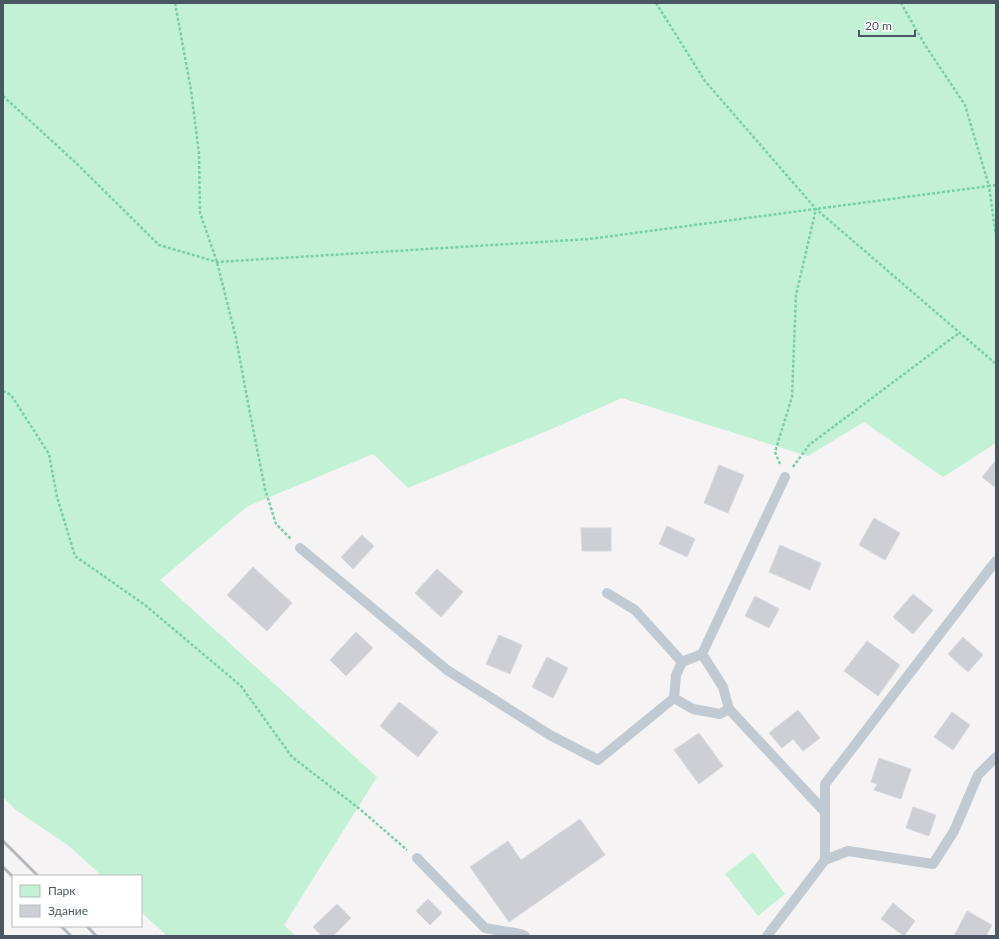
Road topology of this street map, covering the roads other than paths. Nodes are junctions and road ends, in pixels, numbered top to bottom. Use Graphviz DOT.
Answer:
graph roads {
  1 [pos="786,477"];
  2 [pos="300,548"];
  3 [pos="996,561"];
  4 [pos="607,593"];
  5 [pos="702,654"];
  6 [pos="682,662"];
  7 [pos="674,698"];
  8 [pos="729,709"];
  9 [pos="996,758"];
  10 [pos="825,812"];
  11 [pos="417,858"];
  12 [pos="825,860"];
  13 [pos="525,936"];
  14 [pos="767,936"];
  1 -- 5 [label="lane"];
  2 -- 7 [label="lane"];
  3 -- 10 [label="lane"];
  4 -- 6 [label="lane"];
  5 -- 6 [label="lane"];
  5 -- 8 [label="lane"];
  6 -- 7 [label="lane"];
  7 -- 8 [label="lane"];
  8 -- 10 [label="lane"];
  9 -- 12 [label="lane"];
  10 -- 12 [label="lane"];
  11 -- 13 [label="lane"];
  12 -- 14 [label="lane"];
}
